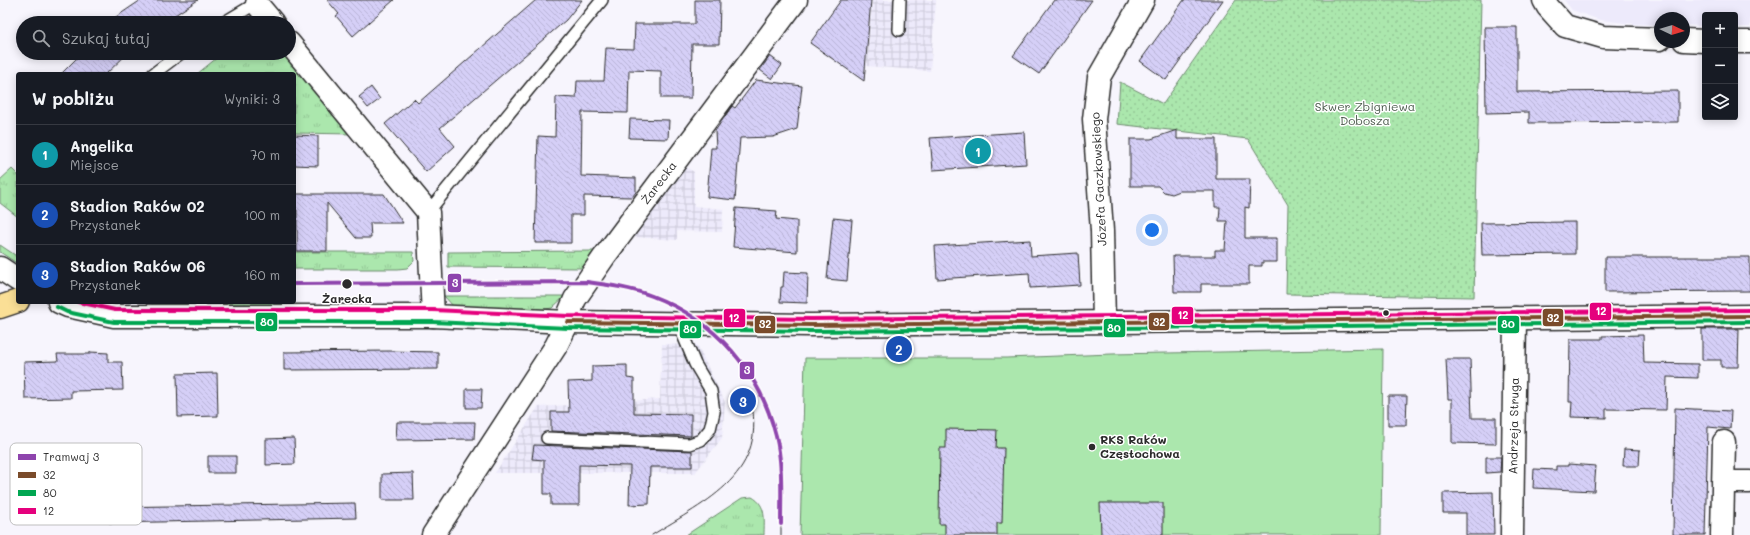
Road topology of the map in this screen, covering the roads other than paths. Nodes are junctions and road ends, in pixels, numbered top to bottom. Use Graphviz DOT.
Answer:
graph roads {
  1 [pos="602,0"];
  2 [pos="796,0"];
  3 [pos="900,0"];
  4 [pos="1144,0"];
  5 [pos="1544,0"];
  6 [pos="259,2"];
  7 [pos="235,16"];
  8 [pos="268,16"];
  9 [pos="899,30"];
  10 [pos="1654,39"];
  11 [pos="1690,40"];
  12 [pos="1702,41"];
  13 [pos="1738,42"];
  14 [pos="1750,42"];
  15 [pos="296,52"];
  16 [pos="172,60"];
  17 [pos="157,72"];
  18 [pos="428,212"];
  19 [pos="0,268"];
  20 [pos="16,279"];
  21 [pos="16,302"];
  22 [pos="64,304"];
  23 [pos="0,307"];
  24 [pos="433,316"];
  25 [pos="1750,316"];
  26 [pos="1515,318"];
  27 [pos="568,322"];
  28 [pos="1104,322"];
  29 [pos="678,323"];
  30 [pos="547,438"];
  31 [pos="1724,442"];
  32 [pos="1723,482"];
  33 [pos="1750,482"];
  34 [pos="433,535"];
  35 [pos="1512,535"];
  36 [pos="1722,535"];
  1 -- 18 [label="lane"];
  2 -- 27 [label="street, Żarecka"];
  3 -- 9 [label="lane"];
  4 -- 28 [label="street, Józefa Gaczkowskiego"];
  5 -- 10 [label="street"];
  6 -- 7 [label="lane"];
  6 -- 8 [label="street"];
  11 -- 12 [label="street"];
  13 -- 14 [label="street"];
  15 -- 18 [label="street"];
  16 -- 17 [label="lane"];
  18 -- 24 [label="street"];
  19 -- 20 [label="street"];
  21 -- 23 [label="main road"];
  22 -- 24 [label="street"];
  24 -- 27 [label="street"];
  25 -- 26 [label="street"];
  26 -- 28 [label="street"];
  26 -- 35 [label="street, Andrzeja Struga"];
  27 -- 29 [label="street"];
  27 -- 34 [label="street, Żarecka"];
  28 -- 29 [label="street"];
  29 -- 30 [label="lane"];
  31 -- 32 [label="street"];
  32 -- 33 [label="street"];
  32 -- 36 [label="street"];
}
